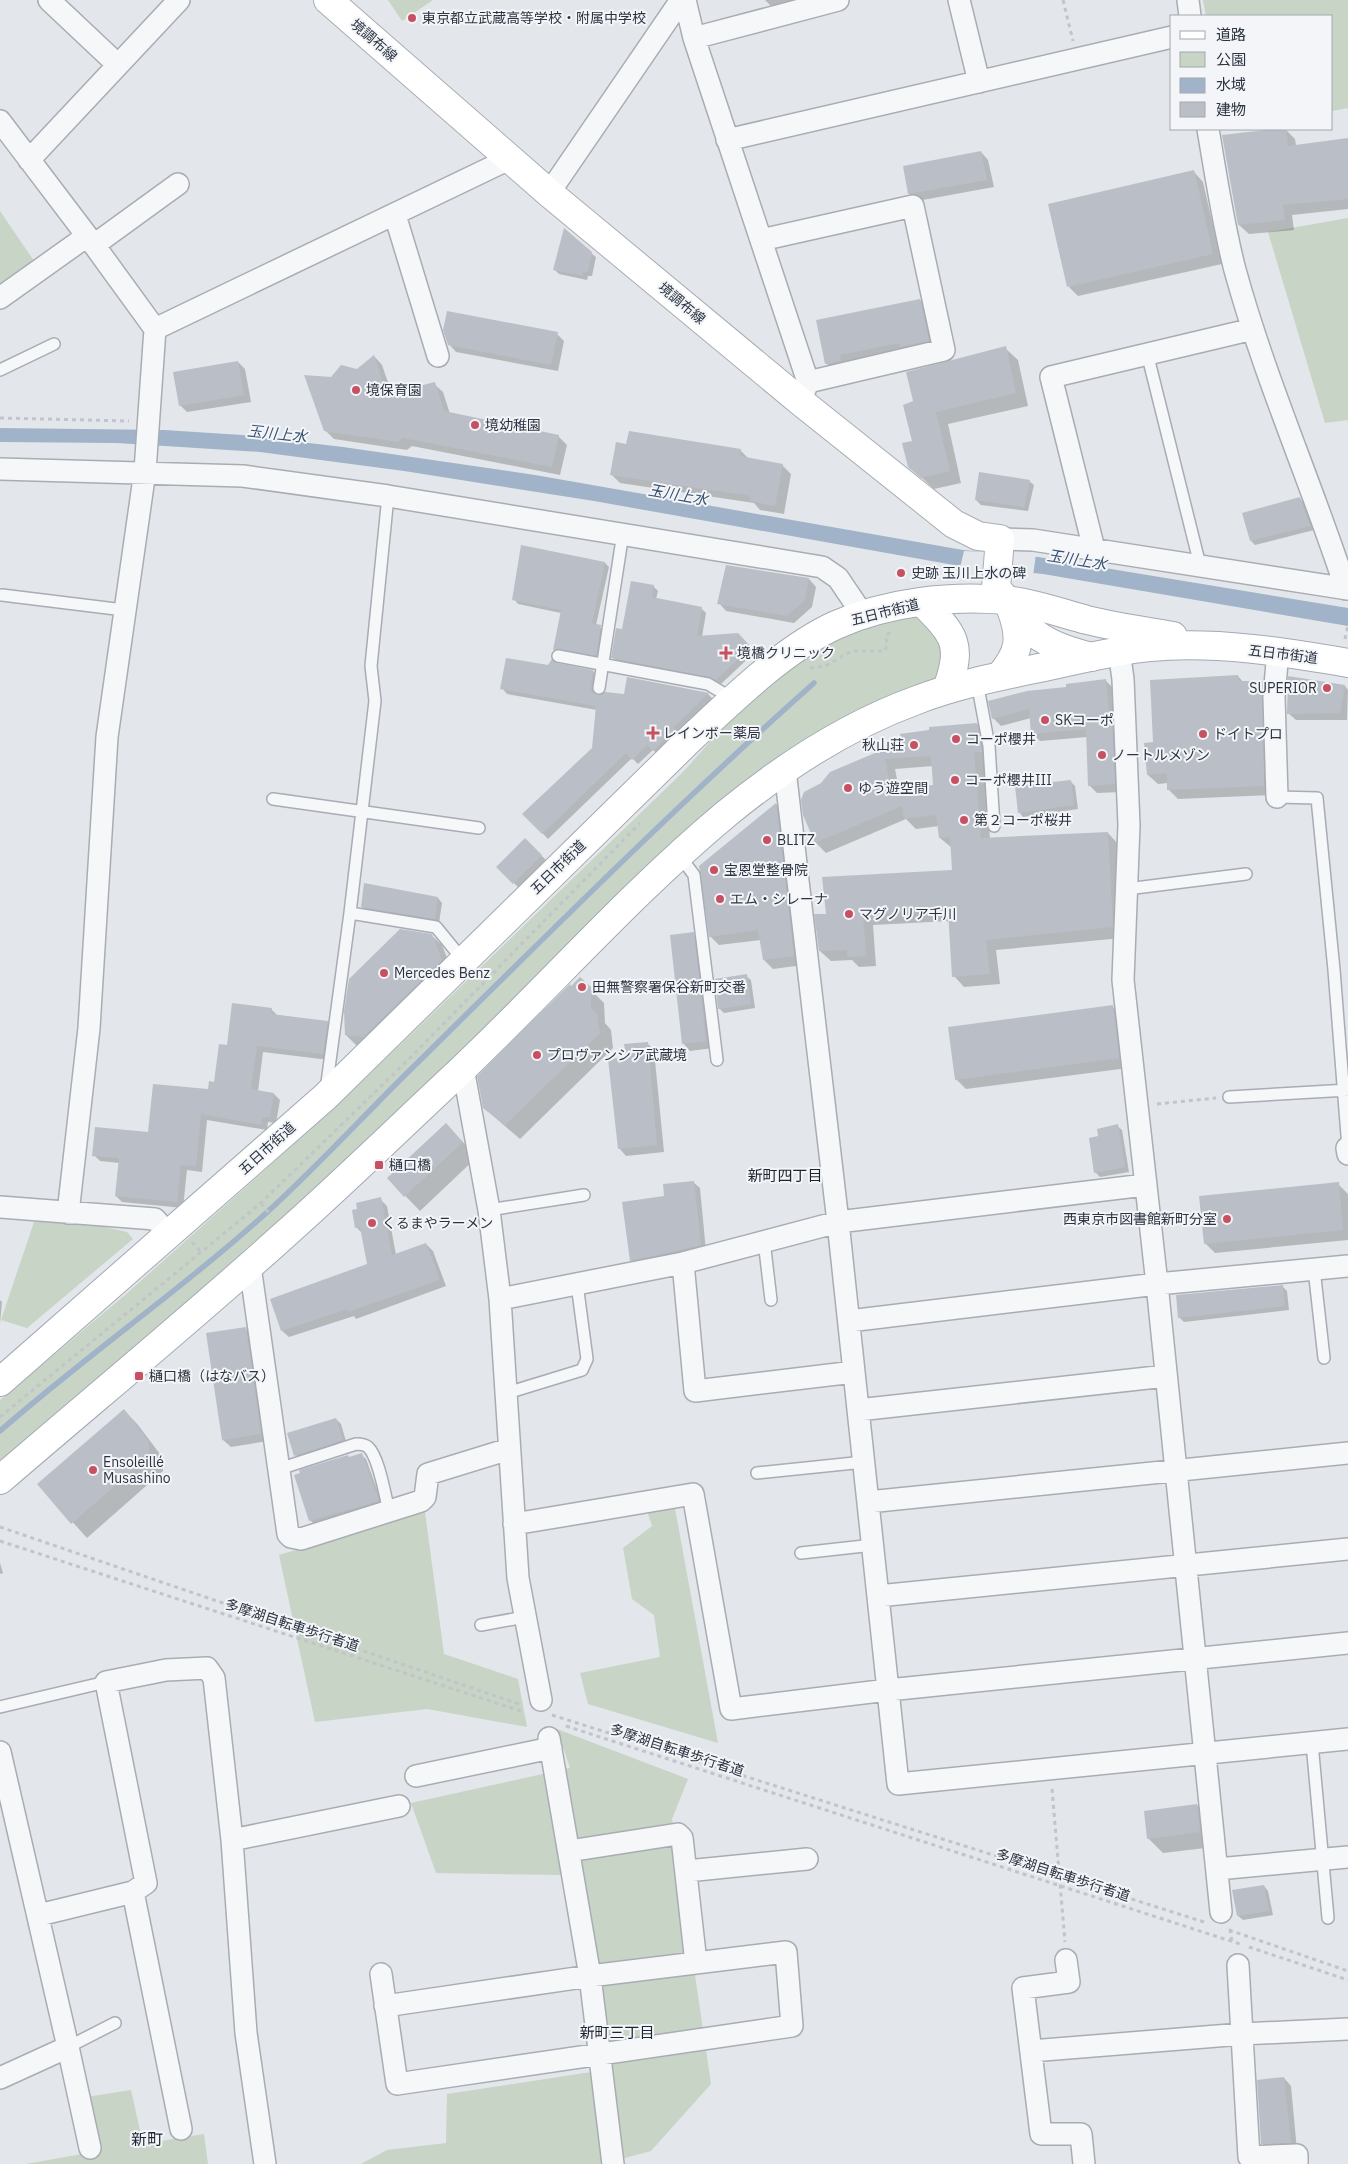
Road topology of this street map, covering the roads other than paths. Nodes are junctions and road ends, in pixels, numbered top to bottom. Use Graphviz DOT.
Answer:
graph roads {
  1 [pos="49,0"];
  2 [pos="179,0"];
  3 [pos="328,0"];
  4 [pos="838,0"];
  5 [pos="959,0"];
  6 [pos="1188,0"];
  7 [pos="680,3"];
  8 [pos="1190,15"];
  9 [pos="1170,37"];
  10 [pos="694,38"];
  11 [pos="118,65"];
  12 [pos="979,82"];
  13 [pos="0,121"];
  14 [pos="1208,130"];
  15 [pos="727,140"];
  16 [pos="509,159"];
  17 [pos="29,160"];
  18 [pos="178,184"];
  19 [pos="549,193"];
  20 [pos="395,215"];
  21 [pos="91,240"];
  22 [pos="761,240"];
  23 [pos="0,298"];
  24 [pos="1253,329"];
  25 [pos="155,330"];
  26 [pos="54,344"];
  27 [pos="1148,353"];
  28 [pos="438,356"];
  29 [pos="0,370"];
  30 [pos="804,392"];
  31 [pos="145,463"];
  32 [pos="0,468"];
  33 [pos="388,496"];
  34 [pos="623,533"];
  35 [pos="1000,544"];
  36 [pos="1094,550"];
  37 [pos="1200,565"];
  38 [pos="1347,589"];
  39 [pos="1002,594"];
  40 [pos="2,595"];
  41 [pos="922,602"];
  42 [pos="124,610"];
  43 [pos="863,615"];
  44 [pos="1218,647"];
  45 [pos="1119,651"];
  46 [pos="1278,651"];
  47 [pos="558,656"];
  48 [pos="1091,657"];
  49 [pos="1348,663"];
  50 [pos="603,665"];
  51 [pos="989,679"];
  52 [pos="599,688"];
  53 [pos="947,690"];
  54 [pos="733,699"];
  55 [pos="785,770"];
  56 [pos="1277,797"];
  57 [pos="274,799"];
  58 [pos="363,812"];
  59 [pos="994,826"];
  60 [pos="479,828"];
  61 [pos="679,855"];
  62 [pos="1246,874"];
  63 [pos="1127,889"];
  64 [pos="350,913"];
  65 [pos="463,960"];
  66 [pos="717,1060"];
  67 [pos="463,1068"];
  68 [pos="1346,1090"];
  69 [pos="325,1097"];
  70 [pos="1229,1097"];
  71 [pos="1348,1148"];
  72 [pos="1348,1154"];
  73 [pos="1145,1184"];
  74 [pos="584,1195"];
  75 [pos="0,1207"];
  76 [pos="489,1210"];
  77 [pos="68,1213"];
  78 [pos="838,1222"];
  79 [pos="170,1236"];
  80 [pos="764,1241"];
  81 [pos="683,1263"];
  82 [pos="250,1266"];
  83 [pos="1348,1266"];
  84 [pos="1314,1269"];
  85 [pos="577,1284"];
  86 [pos="1157,1284"];
  87 [pos="500,1299"];
  88 [pos="772,1300"];
  89 [pos="849,1321"];
  90 [pos="1324,1358"];
  91 [pos="854,1372"];
  92 [pos="1166,1376"];
  93 [pos="0,1382"];
  94 [pos="507,1393"];
  95 [pos="858,1410"];
  96 [pos="509,1449"];
  97 [pos="1348,1453"];
  98 [pos="864,1462"];
  99 [pos="279,1469"];
  100 [pos="1176,1472"];
  101 [pos="757,1473"];
  102 [pos="0,1480"];
  103 [pos="868,1502"];
  104 [pos="389,1510"];
  105 [pos="514,1524"];
  106 [pos="873,1545"];
  107 [pos="1348,1549"];
  108 [pos="801,1553"];
  109 [pos="1185,1565"];
  110 [pos="878,1596"];
  111 [pos="525,1617"];
  112 [pos="481,1625"];
  113 [pos="1348,1643"];
  114 [pos="1195,1659"];
  115 [pos="106,1682"];
  116 [pos="888,1690"];
  117 [pos="0,1707"];
  118 [pos="534,1708"];
  119 [pos="1348,1739"];
  120 [pos="1312,1743"];
  121 [pos="0,1752"];
  122 [pos="1204,1753"];
  123 [pos="416,1776"];
  124 [pos="399,1806"];
  125 [pos="232,1840"];
  126 [pos="569,1851"];
  127 [pos="1348,1857"];
  128 [pos="806,1859"];
  129 [pos="1323,1859"];
  130 [pos="1217,1869"];
  131 [pos="687,1871"];
  132 [pos="134,1892"];
  133 [pos="39,1915"];
  134 [pos="1213,1917"];
  135 [pos="1328,1918"];
  136 [pos="1066,1960"];
  137 [pos="696,1963"];
  138 [pos="1238,1965"];
  139 [pos="381,1974"];
  140 [pos="590,1976"];
  141 [pos="385,2006"];
  142 [pos="115,2023"];
  143 [pos="1348,2029"];
  144 [pos="1242,2034"];
  145 [pos="68,2047"];
  146 [pos="1031,2050"];
  147 [pos="600,2054"];
  148 [pos="0,2078"];
  149 [pos="181,2129"];
  150 [pos="90,2148"];
  151 [pos="265,2164"];
  152 [pos="613,2164"];
  153 [pos="1084,2164"];
  154 [pos="1297,2164"];
  1 -- 11 [label="street"];
  2 -- 11 [label="street"];
  3 -- 16 [label="main road, 境調布線"];
  4 -- 10 [label="street"];
  5 -- 12 [label="street"];
  6 -- 8 [label="street"];
  7 -- 10 [label="street"];
  7 -- 19 [label="street"];
  9 -- 12 [label="street"];
  10 -- 15 [label="street"];
  11 -- 17 [label="street"];
  12 -- 15 [label="street"];
  13 -- 17 [label="street"];
  14 -- 24 [label="street"];
  15 -- 22 [label="street"];
  16 -- 19 [label="main road, 境調布線"];
  16 -- 20 [label="street"];
  17 -- 21 [label="street"];
  18 -- 21 [label="street"];
  19 -- 30 [label="main road, 境調布線"];
  20 -- 25 [label="street"];
  20 -- 28 [label="street"];
  21 -- 23 [label="street"];
  21 -- 25 [label="street"];
  22 -- 30 [label="street"];
  22 -- 30 [label="street"];
  24 -- 27 [label="street"];
  24 -- 38 [label="street"];
  25 -- 31 [label="street"];
  26 -- 29 [label="lane"];
  27 -- 36 [label="street"];
  27 -- 37 [label="lane"];
  30 -- 35 [label="main road, 境調布線"];
  31 -- 32 [label="street"];
  31 -- 33 [label="street"];
  31 -- 42 [label="street"];
  33 -- 34 [label="street"];
  33 -- 58 [label="lane"];
  34 -- 43 [label="street"];
  34 -- 50 [label="lane"];
  35 -- 36 [label="street"];
  35 -- 39 [label="main road"];
  36 -- 37 [label="street"];
  37 -- 38 [label="street"];
  39 -- 41 [label="main road, 五日市街道"];
  39 -- 44 [label="main road, 五日市街道"];
  39 -- 48 [label="main road"];
  39 -- 51 [label="main road"];
  40 -- 42 [label="lane"];
  41 -- 43 [label="main road, 五日市街道"];
  41 -- 53 [label="main road"];
  42 -- 77 [label="street"];
  43 -- 54 [label="main road, 五日市街道"];
  44 -- 45 [label="main road, 五日市街道"];
  44 -- 46 [label="main road, 五日市街道"];
  45 -- 48 [label="main road, 五日市街道"];
  45 -- 63 [label="street"];
  46 -- 49 [label="main road, 五日市街道"];
  46 -- 56 [label="street"];
  47 -- 50 [label="lane"];
  48 -- 51 [label="main road, 五日市街道"];
  50 -- 52 [label="lane"];
  50 -- 54 [label="lane"];
  51 -- 53 [label="main road, 五日市街道"];
  51 -- 59 [label="lane"];
  53 -- 55 [label="main road, 五日市街道"];
  54 -- 65 [label="main road, 五日市街道"];
  55 -- 61 [label="main road, 五日市街道"];
  55 -- 78 [label="street"];
  56 -- 68 [label="lane"];
  57 -- 58 [label="lane"];
  58 -- 60 [label="lane"];
  58 -- 64 [label="lane"];
  61 -- 66 [label="lane"];
  61 -- 67 [label="main road, 五日市街道"];
  62 -- 63 [label="lane"];
  63 -- 73 [label="street"];
  64 -- 65 [label="lane"];
  64 -- 69 [label="lane"];
  65 -- 69 [label="main road, 五日市街道"];
  67 -- 76 [label="street"];
  67 -- 82 [label="main road, 五日市街道"];
  68 -- 70 [label="lane"];
  68 -- 71 [label="lane"];
  69 -- 79 [label="main road, 五日市街道"];
  71 -- 72 [label="street"];
  73 -- 78 [label="street"];
  73 -- 86 [label="street"];
  74 -- 76 [label="lane"];
  75 -- 77 [label="street"];
  76 -- 87 [label="street"];
  77 -- 79 [label="street"];
  78 -- 80 [label="street"];
  78 -- 89 [label="street"];
  79 -- 93 [label="main road, 五日市街道"];
  80 -- 81 [label="street"];
  80 -- 88 [label="lane"];
  81 -- 85 [label="street"];
  81 -- 91 [label="street"];
  82 -- 99 [label="street"];
  82 -- 102 [label="main road, 五日市街道"];
  83 -- 84 [label="street"];
  84 -- 86 [label="street"];
  84 -- 90 [label="lane"];
  85 -- 87 [label="street"];
  85 -- 94 [label="lane"];
  86 -- 89 [label="street"];
  86 -- 92 [label="street"];
  87 -- 94 [label="street"];
  89 -- 91 [label="street"];
  91 -- 95 [label="street"];
  92 -- 95 [label="street"];
  92 -- 100 [label="street"];
  94 -- 96 [label="street"];
  95 -- 98 [label="street"];
  96 -- 104 [label="street"];
  96 -- 105 [label="street"];
  97 -- 100 [label="street"];
  98 -- 101 [label="lane"];
  98 -- 103 [label="street"];
  99 -- 104 [label="lane"];
  99 -- 104 [label="street"];
  100 -- 103 [label="street"];
  100 -- 109 [label="street"];
  103 -- 106 [label="street"];
  105 -- 111 [label="street"];
  105 -- 116 [label="street"];
  106 -- 108 [label="lane"];
  106 -- 110 [label="street"];
  107 -- 109 [label="street"];
  109 -- 110 [label="street"];
  109 -- 114 [label="street"];
  110 -- 116 [label="street"];
  111 -- 112 [label="lane"];
  111 -- 118 [label="street"];
  113 -- 114 [label="street"];
  114 -- 116 [label="street"];
  114 -- 122 [label="street"];
  115 -- 117 [label="lane"];
  115 -- 125 [label="street"];
  115 -- 132 [label="street"];
  116 -- 122 [label="street"];
  119 -- 120 [label="street"];
  120 -- 122 [label="street"];
  120 -- 129 [label="lane"];
  121 -- 133 [label="street"];
  122 -- 130 [label="street"];
  123 -- 126 [label="street"];
  124 -- 125 [label="street"];
  125 -- 151 [label="street"];
  126 -- 131 [label="street"];
  126 -- 140 [label="street"];
  127 -- 129 [label="street"];
  128 -- 131 [label="street"];
  129 -- 130 [label="street"];
  129 -- 135 [label="lane"];
  130 -- 134 [label="street"];
  131 -- 137 [label="street"];
  132 -- 133 [label="street"];
  132 -- 149 [label="street"];
  133 -- 145 [label="street"];
  136 -- 146 [label="street"];
  137 -- 140 [label="street"];
  137 -- 147 [label="street"];
  138 -- 144 [label="street"];
  139 -- 141 [label="street"];
  140 -- 141 [label="street"];
  140 -- 147 [label="street"];
  141 -- 147 [label="street"];
  142 -- 145 [label="lane"];
  143 -- 144 [label="street"];
  144 -- 146 [label="street"];
  144 -- 154 [label="street"];
  145 -- 148 [label="street"];
  145 -- 150 [label="street"];
  146 -- 153 [label="street"];
  147 -- 152 [label="street"];
}
